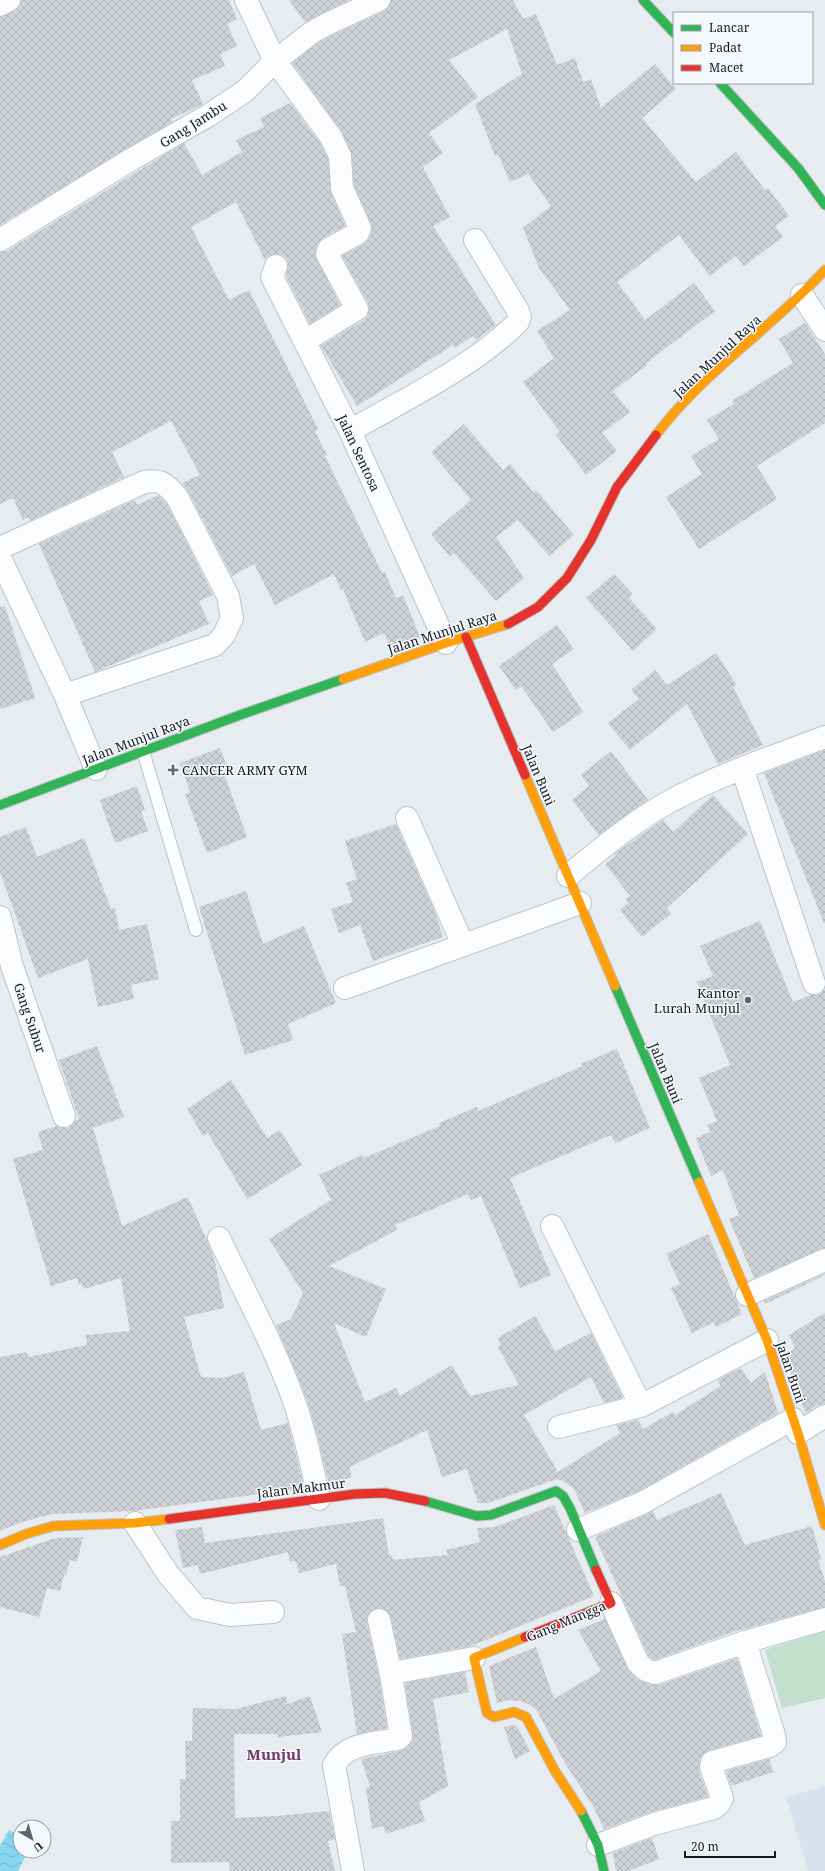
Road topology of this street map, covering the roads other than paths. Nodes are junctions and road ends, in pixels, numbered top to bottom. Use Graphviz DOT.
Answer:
graph roads {
  1 [pos="9,0"];
  2 [pos="246,0"];
  3 [pos="379,0"];
  4 [pos="643,0"];
  5 [pos="0,5"];
  6 [pos="673,32"];
  7 [pos="275,61"];
  8 [pos="721,84"];
  9 [pos="825,205"];
  10 [pos="0,240"];
  11 [pos="475,240"];
  12 [pos="276,266"];
  13 [pos="825,270"];
  14 [pos="802,295"];
  15 [pos="825,330"];
  16 [pos="305,341"];
  17 [pos="350,431"];
  18 [pos="0,548"];
  19 [pos="0,558"];
  20 [pos="466,637"];
  21 [pos="446,643"];
  22 [pos="65,695"];
  23 [pos="825,737"];
  24 [pos="143,751"];
  25 [pos="742,768"];
  26 [pos="96,769"];
  27 [pos="0,805"];
  28 [pos="407,818"];
  29 [pos="568,876"];
  30 [pos="580,903"];
  31 [pos="0,917"];
  32 [pos="196,930"];
  33 [pos="463,945"];
  34 [pos="6,968"];
  35 [pos="814,983"];
  36 [pos="345,988"];
  37 [pos="64,1116"];
  38 [pos="552,1226"];
  39 [pos="219,1238"];
  40 [pos="825,1260"];
  41 [pos="748,1295"];
  42 [pos="766,1340"];
  43 [pos="641,1406"];
  44 [pos="825,1416"];
  45 [pos="796,1426"];
  46 [pos="559,1427"];
  47 [pos="319,1499"];
  48 [pos="135,1523"];
  49 [pos="825,1525"];
  50 [pos="578,1530"];
  51 [pos="0,1545"];
  52 [pos="611,1602"];
  53 [pos="273,1612"];
  54 [pos="825,1619"];
  55 [pos="379,1620"];
  56 [pos="745,1642"];
  57 [pos="474,1658"];
  58 [pos="391,1675"];
  59 [pos="598,1845"];
  60 [pos="353,1871"];
  61 [pos="604,1871"];
  1 -- 5 [label="street"];
  2 -- 7 [label="street"];
  3 -- 7 [label="street, Gang Jambu"];
  4 -- 6 [label="street"];
  7 -- 10 [label="street, Gang Jambu"];
  7 -- 16 [label="street"];
  8 -- 9 [label="street"];
  11 -- 17 [label="street"];
  12 -- 16 [label="street, Jalan Sentosa"];
  13 -- 14 [label="street, Jalan Munjul Raya"];
  14 -- 15 [label="street"];
  14 -- 20 [label="street, Jalan Munjul Raya"];
  16 -- 17 [label="street, Jalan Sentosa"];
  17 -- 21 [label="street, Jalan Sentosa"];
  18 -- 22 [label="street"];
  19 -- 22 [label="street"];
  20 -- 21 [label="street, Jalan Munjul Raya"];
  20 -- 29 [label="street, Jalan Buni"];
  21 -- 24 [label="street, Jalan Munjul Raya"];
  22 -- 26 [label="street"];
  23 -- 25 [label="street"];
  24 -- 26 [label="street, Jalan Munjul Raya"];
  24 -- 32 [label="lane"];
  25 -- 29 [label="street"];
  25 -- 35 [label="street"];
  26 -- 27 [label="street, Jalan Munjul Raya"];
  28 -- 33 [label="street"];
  29 -- 30 [label="street, Jalan Buni"];
  30 -- 33 [label="street"];
  30 -- 41 [label="street, Jalan Buni"];
  31 -- 34 [label="street, Gang Subur"];
  33 -- 36 [label="street"];
  34 -- 37 [label="street, Gang Subur"];
  38 -- 43 [label="street"];
  39 -- 47 [label="street"];
  40 -- 41 [label="street"];
  41 -- 42 [label="street, Jalan Buni"];
  42 -- 43 [label="street"];
  42 -- 45 [label="street, Jalan Buni"];
  43 -- 46 [label="street"];
  44 -- 45 [label="street"];
  45 -- 49 [label="street, Jalan Buni"];
  45 -- 50 [label="street"];
  47 -- 48 [label="street, Jalan Makmur"];
  47 -- 50 [label="street, Jalan Makmur"];
  48 -- 51 [label="street, Jalan Makmur"];
  48 -- 53 [label="street"];
  50 -- 52 [label="street, Gang Mangga"];
  52 -- 56 [label="street"];
  52 -- 57 [label="street, Gang Mangga"];
  54 -- 56 [label="street"];
  55 -- 58 [label="street"];
  56 -- 59 [label="street"];
  57 -- 58 [label="street"];
  57 -- 59 [label="street"];
  58 -- 60 [label="street"];
  59 -- 61 [label="street"];
}
